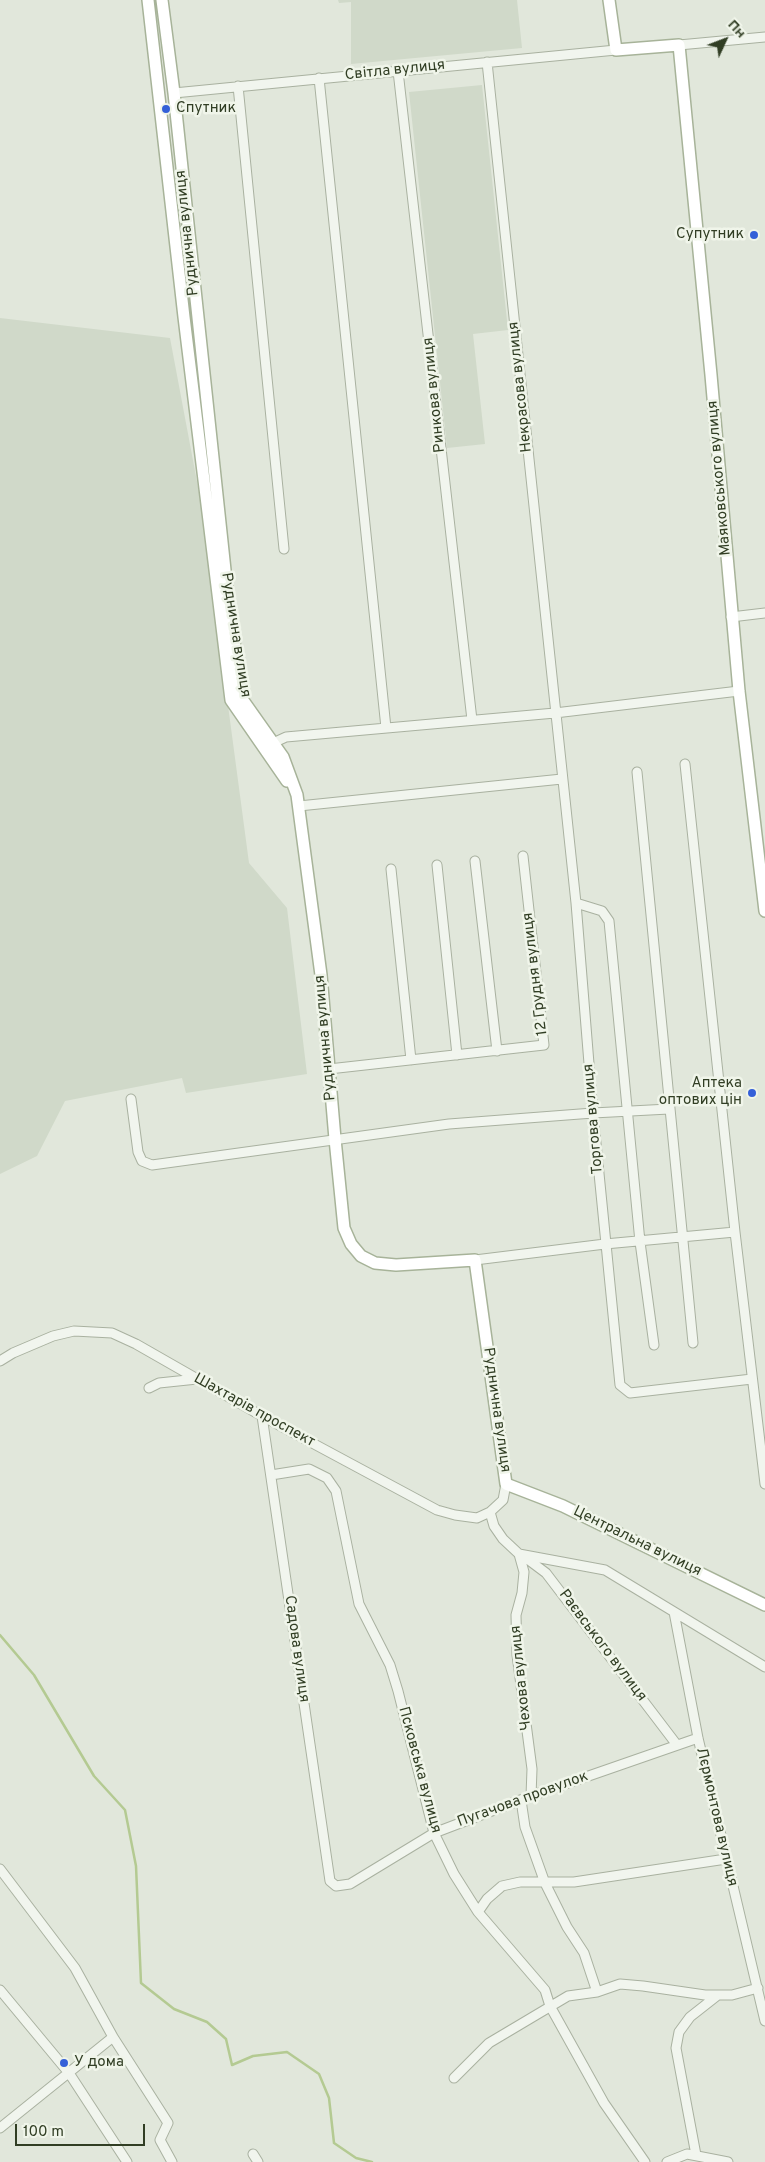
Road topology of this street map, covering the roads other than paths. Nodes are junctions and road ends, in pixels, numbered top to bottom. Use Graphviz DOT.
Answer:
graph roads {
  1 [pos="148,0"];
  2 [pos="162,0"];
  3 [pos="609,0"];
  4 [pos="765,37"];
  5 [pos="679,45"];
  6 [pos="616,50"];
  7 [pos="487,62"];
  8 [pos="398,70"];
  9 [pos="319,78"];
  10 [pos="238,86"];
  11 [pos="174,93"];
  12 [pos="284,549"];
  13 [pos="765,613"];
  14 [pos="732,617"];
  15 [pos="739,691"];
  16 [pos="555,712"];
  17 [pos="472,720"];
  18 [pos="386,728"];
  19 [pos="273,743"];
  20 [pos="686,764"];
  21 [pos="637,772"];
  22 [pos="562,779"];
  23 [pos="298,800"];
  24 [pos="523,856"];
  25 [pos="762,860"];
  26 [pos="475,861"];
  27 [pos="437,865"];
  28 [pos="390,869"];
  29 [pos="576,903"];
  30 [pos="765,911"];
  31 [pos="497,1051"];
  32 [pos="457,1056"];
  33 [pos="411,1060"];
  34 [pos="329,1070"];
  35 [pos="131,1099"];
  36 [pos="669,1109"];
  37 [pos="629,1112"];
  38 [pos="593,1113"];
  39 [pos="335,1139"];
  40 [pos="735,1232"];
  41 [pos="682,1238"];
  42 [pos="640,1242"];
  43 [pos="606,1244"];
  44 [pos="475,1260"];
  45 [pos="693,1343"];
  46 [pos="654,1345"];
  47 [pos="0,1362"];
  48 [pos="198,1379"];
  49 [pos="752,1379"];
  50 [pos="148,1388"];
  51 [pos="262,1416"];
  52 [pos="271,1474"];
  53 [pos="506,1484"];
  54 [pos="765,1484"];
  55 [pos="490,1512"];
  56 [pos="520,1554"];
  57 [pos="765,1605"];
  58 [pos="674,1612"];
  59 [pos="765,1667"];
  60 [pos="698,1738"];
  61 [pos="677,1745"];
  62 [pos="532,1796"];
  63 [pos="521,1800"];
  64 [pos="434,1833"];
  65 [pos="726,1859"];
  66 [pos="0,1869"];
  67 [pos="330,1881"];
  68 [pos="545,1883"];
  69 [pos="478,1912"];
  70 [pos="758,1988"];
  71 [pos="0,1990"];
  72 [pos="597,1992"];
  73 [pos="718,1995"];
  74 [pos="762,1998"];
  75 [pos="550,2006"];
  76 [pos="765,2021"];
  77 [pos="113,2037"];
  78 [pos="69,2072"];
  79 [pos="454,2078"];
  80 [pos="0,2128"];
  81 [pos="696,2155"];
  82 [pos="126,2161"];
  83 [pos="172,2162"];
  84 [pos="644,2162"];
  85 [pos="667,2162"];
  86 [pos="728,2162"];
  1 -- 23 [label="main road"];
  2 -- 11 [label="main road, Руднична вулиця"];
  3 -- 6 [label="main road"];
  4 -- 5 [label="street"];
  5 -- 6 [label="main road"];
  5 -- 14 [label="main road, Маяковського вулиця"];
  6 -- 7 [label="street, Світла вулиця"];
  7 -- 8 [label="street, Світла вулиця"];
  7 -- 16 [label="street, Некрасова вулиця"];
  8 -- 9 [label="street, Світла вулиця"];
  8 -- 17 [label="street, Ринкова вулиця"];
  9 -- 10 [label="street, Світла вулиця"];
  9 -- 18 [label="street"];
  10 -- 11 [label="street, Світла вулиця"];
  10 -- 12 [label="street"];
  11 -- 19 [label="main road, Руднична вулиця"];
  13 -- 14 [label="street"];
  14 -- 15 [label="main road, Маяковського вулиця"];
  15 -- 16 [label="street"];
  15 -- 25 [label="main road, Маяковського вулиця"];
  16 -- 17 [label="street"];
  16 -- 22 [label="street, Некрасова вулиця"];
  17 -- 18 [label="street"];
  18 -- 19 [label="street"];
  19 -- 23 [label="main road, Руднична вулиця"];
  20 -- 40 [label="street"];
  21 -- 36 [label="street"];
  22 -- 23 [label="street"];
  22 -- 29 [label="street, Торгова вулиця"];
  23 -- 34 [label="main road, Руднична вулиця"];
  24 -- 31 [label="street, 12 Грудня вулиця"];
  25 -- 30 [label="main road, Маяковського вулиця"];
  26 -- 31 [label="street"];
  27 -- 32 [label="street"];
  28 -- 33 [label="street"];
  29 -- 37 [label="street"];
  29 -- 38 [label="street, Торгова вулиця"];
  31 -- 32 [label="street, 12 Грудня вулиця"];
  32 -- 33 [label="street, 12 Грудня вулиця"];
  33 -- 34 [label="street, 12 Грудня вулиця"];
  34 -- 39 [label="main road, Руднична вулиця"];
  35 -- 39 [label="street"];
  36 -- 37 [label="street"];
  36 -- 41 [label="street"];
  37 -- 38 [label="street"];
  37 -- 42 [label="street"];
  38 -- 39 [label="street"];
  38 -- 43 [label="street, Торгова вулиця"];
  39 -- 44 [label="main road, Руднична вулиця"];
  40 -- 41 [label="street, Руднична вулиця"];
  40 -- 49 [label="street"];
  41 -- 42 [label="street, Руднична вулиця"];
  41 -- 45 [label="street"];
  42 -- 43 [label="street, Руднична вулиця"];
  42 -- 46 [label="street"];
  43 -- 44 [label="street, Руднична вулиця"];
  43 -- 49 [label="street, Торгова вулиця"];
  44 -- 53 [label="main road, Руднична вулиця"];
  47 -- 48 [label="street, Шахтарів проспект"];
  48 -- 50 [label="street"];
  48 -- 51 [label="street, Шахтарів проспект"];
  49 -- 54 [label="street"];
  51 -- 52 [label="street, Садова вулиця"];
  51 -- 55 [label="street, Шахтарів проспект"];
  52 -- 64 [label="street, Псковська вулиця"];
  52 -- 67 [label="street, Садова вулиця"];
  53 -- 55 [label="street, Руднична вулиця"];
  53 -- 57 [label="main road, Центральна вулиця"];
  55 -- 56 [label="street"];
  56 -- 58 [label="street"];
  56 -- 61 [label="street, Раєвського вулиця"];
  56 -- 62 [label="street, Чехова вулиця"];
  58 -- 59 [label="street"];
  58 -- 60 [label="street, Лєрмонтова вулиця"];
  60 -- 61 [label="street, Пугачова провулок"];
  60 -- 65 [label="street, Лєрмонтова вулиця"];
  61 -- 62 [label="street, Пугачова провулок"];
  62 -- 63 [label="street, Пугачова провулок"];
  63 -- 64 [label="street, Пугачова провулок"];
  63 -- 68 [label="street"];
  64 -- 67 [label="street, Пугачова провулок"];
  64 -- 69 [label="street, Псковська вулиця"];
  65 -- 68 [label="street"];
  65 -- 70 [label="street, Лєрмонтова вулиця"];
  66 -- 77 [label="street"];
  68 -- 69 [label="street"];
  68 -- 72 [label="street"];
  69 -- 75 [label="street, Псковська вулиця"];
  70 -- 73 [label="street"];
  70 -- 74 [label="street, Лєрмонтова вулиця"];
  71 -- 78 [label="street"];
  72 -- 73 [label="street"];
  72 -- 75 [label="street"];
  73 -- 81 [label="street"];
  74 -- 76 [label="street, Лєрмонтова вулиця"];
  75 -- 79 [label="street"];
  75 -- 84 [label="street, Псковська вулиця"];
  77 -- 78 [label="street"];
  77 -- 83 [label="street"];
  78 -- 80 [label="street"];
  78 -- 82 [label="street"];
  81 -- 85 [label="street"];
  81 -- 86 [label="street"];
}
